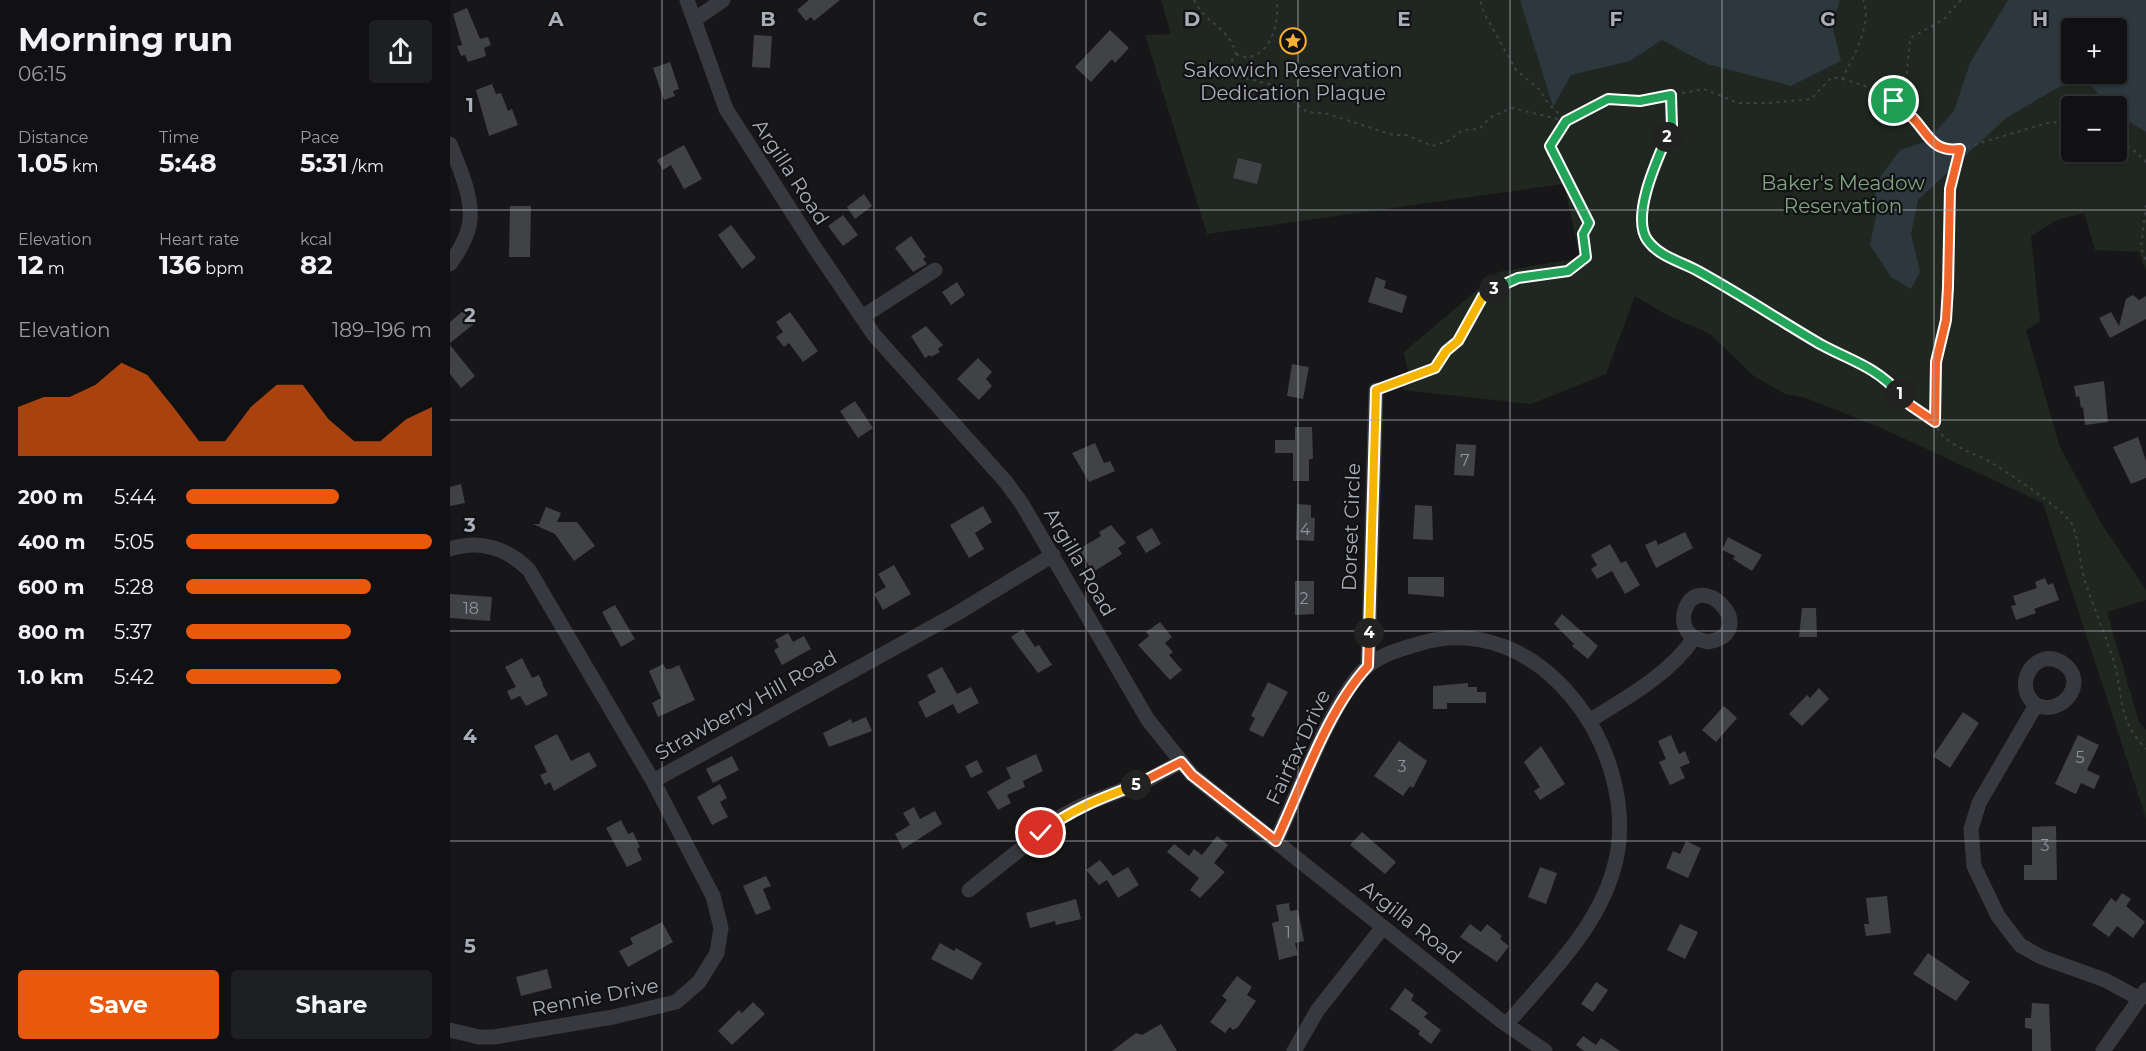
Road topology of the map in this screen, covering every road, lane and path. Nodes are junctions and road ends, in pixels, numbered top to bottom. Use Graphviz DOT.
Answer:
graph roads {
  1 [pos="687,0"];
  2 [pos="723,0"];
  3 [pos="1194,0"];
  4 [pos="1276,0"];
  5 [pos="1480,0"];
  6 [pos="1863,0"];
  7 [pos="1961,0"];
  8 [pos="694,20"];
  9 [pos="1236,54"];
  10 [pos="1842,79"];
  11 [pos="1671,95"];
  12 [pos="1914,119"];
  13 [pos="1566,121"];
  14 [pos="2061,122"];
  15 [pos="450,144"];
  16 [pos="2127,145"];
  17 [pos="1960,149"];
  18 [pos="2145,160"];
  19 [pos="2146,164"];
  20 [pos="2146,205"];
  21 [pos="2146,261"];
  22 [pos="450,264"];
  23 [pos="935,270"];
  24 [pos="862,317"];
  25 [pos="1376,390"];
  26 [pos="1935,422"];
  27 [pos="450,549"];
  28 [pos="1053,555"];
  29 [pos="1694,638"];
  30 [pos="1368,666"];
  31 [pos="2036,705"];
  32 [pos="1588,721"];
  33 [pos="2146,749"];
  34 [pos="1181,762"];
  35 [pos="653,781"];
  36 [pos="1276,841"];
  37 [pos="969,890"];
  38 [pos="1383,927"];
  39 [pos="2143,994"];
  40 [pos="1507,1024"];
  41 [pos="450,1030"];
  42 [pos="1294,1051"];
  43 [pos="1545,1051"];
  44 [pos="2103,1051"];
  1 -- 8 [label="street, Argilla Road"];
  2 -- 8 [label="street"];
  3 -- 9 [label="path"];
  4 -- 9 [label="path"];
  5 -- 13 [label="path"];
  6 -- 10 [label="path"];
  7 -- 12 [label="path"];
  8 -- 24 [label="street, Argilla Road"];
  9 -- 13 [label="path"];
  10 -- 11 [label="path"];
  10 -- 12 [label="path"];
  11 -- 13 [label="path"];
  11 -- 26 [label="path"];
  12 -- 17 [label="path"];
  13 -- 25 [label="path"];
  14 -- 17 [label="path"];
  15 -- 22 [label="street"];
  16 -- 18 [label="path"];
  17 -- 26 [label="path"];
  18 -- 19 [label="path"];
  20 -- 21 [label="path"];
  23 -- 24 [label="street"];
  24 -- 28 [label="street, Argilla Road"];
  25 -- 30 [label="street, Dorset Circle"];
  26 -- 33 [label="path"];
  27 -- 35 [label="street, Strawberry Hill Road"];
  28 -- 34 [label="street, Argilla Road"];
  28 -- 35 [label="street, Strawberry Hill Road"];
  29 -- 32 [label="street"];
  30 -- 32 [label="street, Fairfax Drive"];
  30 -- 36 [label="street, Fairfax Drive"];
  31 -- 39 [label="street"];
  32 -- 40 [label="street, Fairfax Drive"];
  34 -- 36 [label="street, Argilla Road"];
  34 -- 37 [label="street"];
  35 -- 41 [label="street, Rennie Drive"];
  36 -- 38 [label="street, Argilla Road"];
  38 -- 40 [label="street, Argilla Road"];
  38 -- 42 [label="street"];
  39 -- 44 [label="street"];
  40 -- 43 [label="street, Argilla Road"];
}
